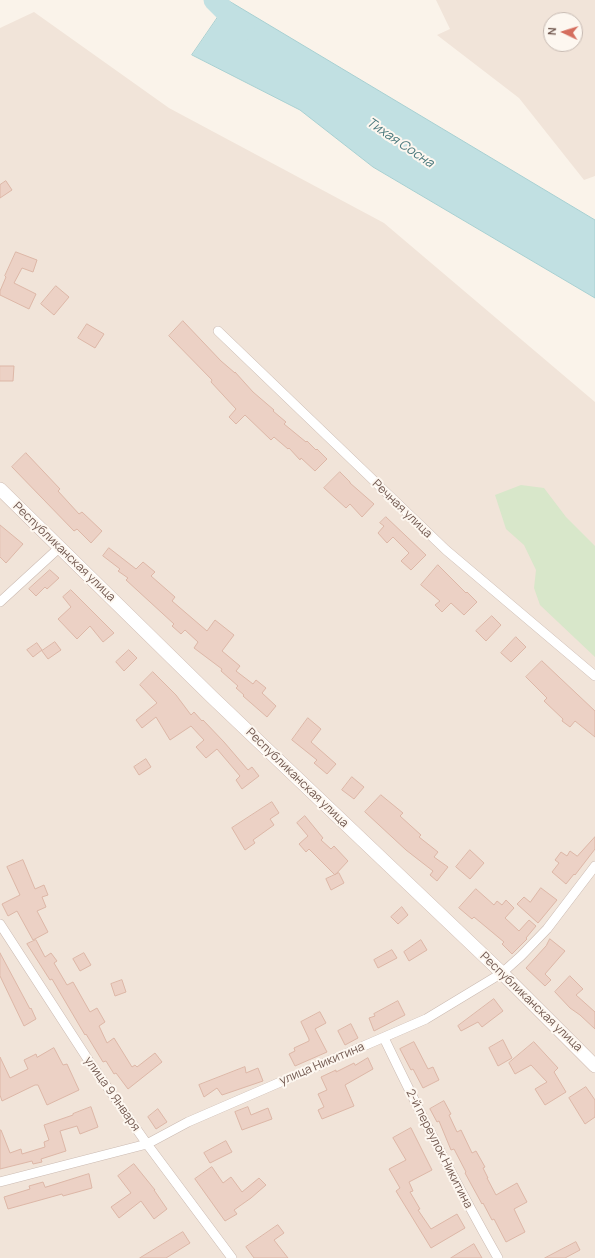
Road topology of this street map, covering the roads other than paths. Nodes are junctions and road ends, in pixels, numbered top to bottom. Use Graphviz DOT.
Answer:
graph roads {
  1 [pos="218,331"];
  2 [pos="0,489"];
  3 [pos="60,547"];
  4 [pos="0,602"];
  5 [pos="595,676"];
  6 [pos="595,866"];
  7 [pos="0,924"];
  8 [pos="502,973"];
  9 [pos="384,1038"];
  10 [pos="595,1066"];
  11 [pos="147,1144"];
  12 [pos="0,1182"];
  13 [pos="232,1258"];
  14 [pos="498,1258"];
  1 -- 5 [label="street, Речная улица"];
  2 -- 3 [label="street, Республиканская улица"];
  3 -- 4 [label="street"];
  3 -- 8 [label="street, Республиканская улица"];
  6 -- 8 [label="street, улица Никитина"];
  7 -- 11 [label="street, улица 9 Января"];
  8 -- 9 [label="street, улица Никитина"];
  8 -- 10 [label="street, Республиканская улица"];
  9 -- 11 [label="street, улица Никитина"];
  9 -- 14 [label="street, 2-й переулок Никитина"];
  11 -- 12 [label="street, улица Никитина"];
  11 -- 13 [label="street, улица 9 Января"];
}
